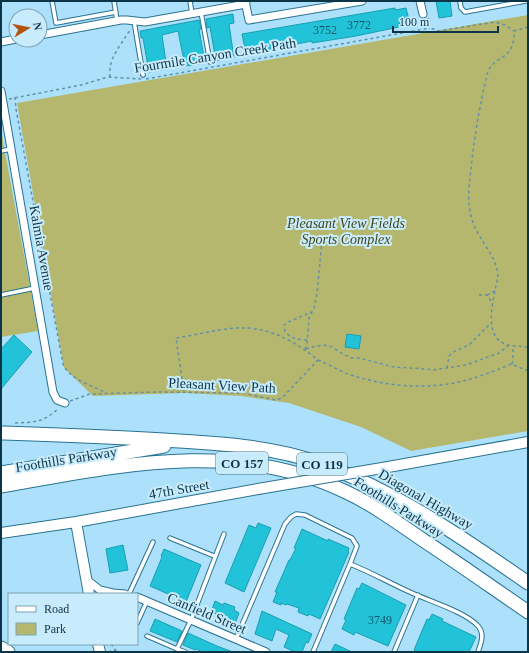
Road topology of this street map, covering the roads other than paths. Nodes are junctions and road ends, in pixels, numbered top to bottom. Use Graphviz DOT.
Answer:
graph roads {
  1 [pos="52,1"];
  2 [pos="114,1"];
  3 [pos="190,1"];
  4 [pos="362,1"];
  5 [pos="420,1"];
  6 [pos="460,1"];
  7 [pos="526,1"];
  8 [pos="245,3"];
  9 [pos="336,4"];
  10 [pos="116,12"];
  11 [pos="201,12"];
  12 [pos="192,14"];
  13 [pos="423,14"];
  14 [pos="117,21"];
  15 [pos="56,23"];
  16 [pos="134,24"];
  17 [pos="58,32"];
  18 [pos="48,34"];
  19 [pos="210,62"];
  20 [pos="143,75"];
  21 [pos="1,91"];
  22 [pos="11,149"];
  23 [pos="1,151"];
  24 [pos="36,288"];
  25 [pos="1,294"];
  26 [pos="65,404"];
  27 [pos="1,433"];
  28 [pos="206,442"];
  29 [pos="528,442"];
  30 [pos="1,473"];
  31 [pos="1,486"];
  32 [pos="76,522"];
  33 [pos="1,533"];
  34 [pos="224,534"];
  35 [pos="170,538"];
  36 [pos="153,542"];
  37 [pos="214,556"];
  38 [pos="350,564"];
  39 [pos="87,580"];
  40 [pos="528,583"];
  41 [pos="89,593"];
  42 [pos="111,593"];
  43 [pos="129,593"];
  44 [pos="418,595"];
  45 [pos="138,597"];
  46 [pos="147,601"];
  47 [pos="528,612"];
  48 [pos="191,620"];
  49 [pos="138,621"];
  50 [pos="147,636"];
  51 [pos="236,639"];
  52 [pos="1,648"];
  53 [pos="177,649"];
  54 [pos="8,652"];
  55 [pos="185,652"];
  56 [pos="266,652"];
  57 [pos="313,652"];
  58 [pos="394,652"];
  59 [pos="478,652"];
  1 -- 15 [label="lane"];
  2 -- 10 [label="lane"];
  3 -- 12 [label="lane"];
  4 -- 9 [label="street"];
  5 -- 13 [label="street"];
  6 -- 7 [label="lane"];
  8 -- 9 [label="street"];
  8 -- 11 [label="street"];
  10 -- 14 [label="lane"];
  10 -- 15 [label="lane"];
  11 -- 12 [label="street"];
  11 -- 19 [label="lane"];
  12 -- 16 [label="street"];
  14 -- 16 [label="street"];
  14 -- 17 [label="street"];
  15 -- 17 [label="lane"];
  16 -- 20 [label="lane"];
  17 -- 18 [label="street"];
  21 -- 22 [label="street, Kalmia Avenue"];
  22 -- 23 [label="lane"];
  22 -- 24 [label="street, Kalmia Avenue"];
  24 -- 25 [label="lane"];
  24 -- 26 [label="street, Kalmia Avenue"];
  27 -- 28 [label="highway, CO 119"];
  28 -- 30 [label="highway, Foothills Parkway / CO 157"];
  28 -- 40 [label="highway, Diagonal Highway / CO 119"];
  29 -- 32 [label="street, 47th Street, bridge"];
  31 -- 47 [label="highway, Foothills Parkway / CO 157"];
  32 -- 33 [label="street, 47th Street"];
  32 -- 39 [label="street"];
  34 -- 37 [label="lane"];
  35 -- 37 [label="lane"];
  36 -- 43 [label="lane"];
  37 -- 48 [label="lane"];
  38 -- 44 [label="lane"];
  38 -- 51 [label="lane"];
  38 -- 57 [label="lane"];
  39 -- 41 [label="street"];
  39 -- 42 [label="street"];
  44 -- 58 [label="lane"];
  44 -- 59 [label="lane"];
  45 -- 46 [label="street, Canfield Street"];
  46 -- 48 [label="street, Canfield Street"];
  46 -- 49 [label="lane"];
  48 -- 51 [label="street, Canfield Street"];
  48 -- 53 [label="lane"];
  50 -- 53 [label="lane"];
  51 -- 56 [label="street, Canfield Street"];
  52 -- 54 [label="highway"];
  53 -- 55 [label="lane"];
}
